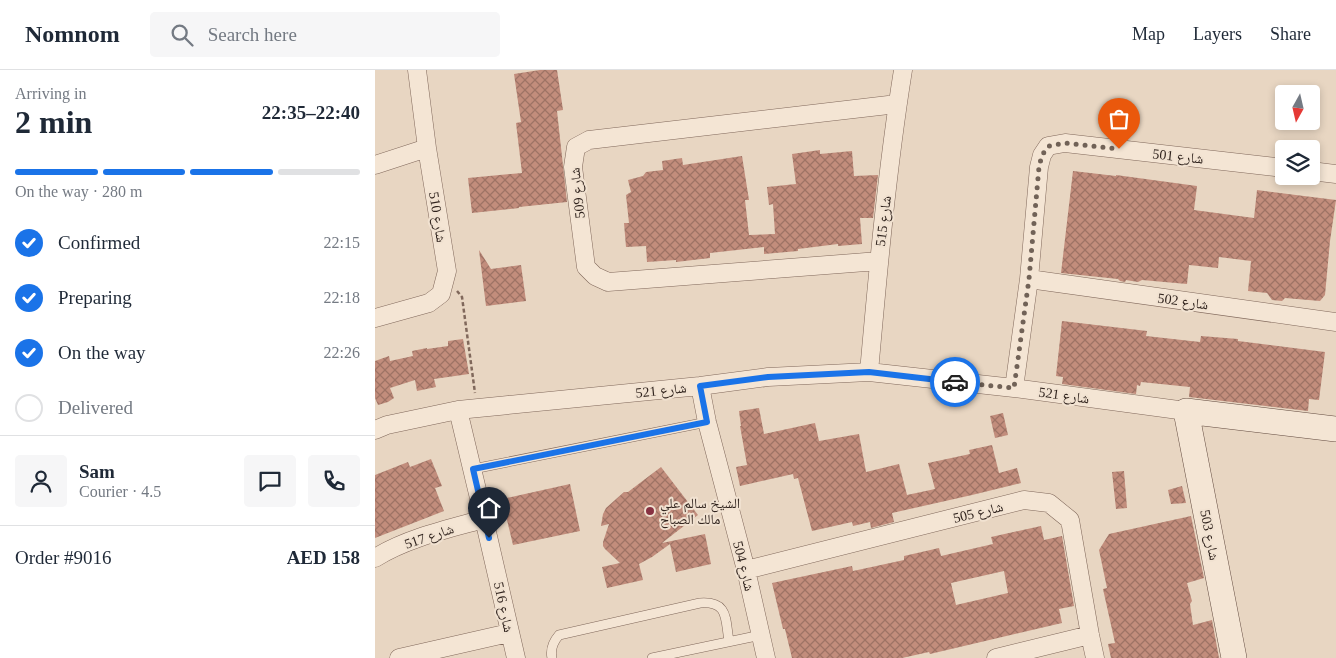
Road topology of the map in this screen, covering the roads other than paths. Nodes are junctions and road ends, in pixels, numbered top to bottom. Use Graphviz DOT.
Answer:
graph roads {
  1 [pos="417,70"];
  2 [pos="903,70"];
  3 [pos="897,104"];
  4 [pos="427,148"];
  5 [pos="375,164"];
  6 [pos="1275,167"];
  7 [pos="1320,172"];
  8 [pos="1336,174"];
  9 [pos="879,261"];
  10 [pos="1029,279"];
  11 [pos="375,318"];
  12 [pos="1336,322"];
  13 [pos="869,372"];
  14 [pos="700,386"];
  15 [pos="1014,388"];
  16 [pos="458,410"];
  17 [pos="1187,412"];
  18 [pos="707,422"];
  19 [pos="1336,429"];
  20 [pos="375,430"];
  21 [pos="473,469"];
  22 [pos="485,519"];
  23 [pos="375,558"];
  24 [pos="746,570"];
  25 [pos="509,633"];
  26 [pos="761,635"];
  27 [pos="1090,636"];
  28 [pos="729,641"];
  29 [pos="399,658"];
  30 [pos="515,658"];
  31 [pos="552,658"];
  32 [pos="651,658"];
  33 [pos="766,658"];
  34 [pos="996,658"];
  35 [pos="1095,658"];
  36 [pos="1234,658"];
  1 -- 4 [label="street, شارع 510"];
  2 -- 3 [label="street, شارع 515"];
  3 -- 9 [label="street, شارع 515"];
  3 -- 9 [label="street, شارع 509"];
  4 -- 5 [label="street"];
  4 -- 11 [label="street, شارع 510"];
  6 -- 10 [label="street, شارع 501"];
  7 -- 8 [label="street"];
  9 -- 13 [label="street, شارع 515"];
  10 -- 12 [label="street, شارع 502"];
  10 -- 15 [label="street, شارع 501"];
  13 -- 14 [label="street, شارع 521"];
  13 -- 15 [label="street, شارع 521"];
  14 -- 16 [label="street, شارع 521"];
  14 -- 18 [label="street, شارع 504"];
  15 -- 17 [label="street, شارع 521"];
  16 -- 20 [label="street, شارع 521"];
  16 -- 21 [label="street, شارع 516"];
  17 -- 19 [label="street, شارع 521"];
  17 -- 36 [label="street, شارع 503"];
  18 -- 21 [label="lane"];
  18 -- 24 [label="street, شارع 504"];
  21 -- 22 [label="street, شارع 516"];
  22 -- 23 [label="street, شارع 517"];
  22 -- 25 [label="street, شارع 516"];
  24 -- 26 [label="street, شارع 504"];
  24 -- 27 [label="street, شارع 505"];
  25 -- 29 [label="street"];
  25 -- 30 [label="street, شارع 516"];
  26 -- 28 [label="lane"];
  26 -- 33 [label="street, شارع 504"];
  27 -- 34 [label="street"];
  27 -- 35 [label="street, شارع 505"];
  28 -- 31 [label="lane"];
  28 -- 32 [label="lane"];
}
